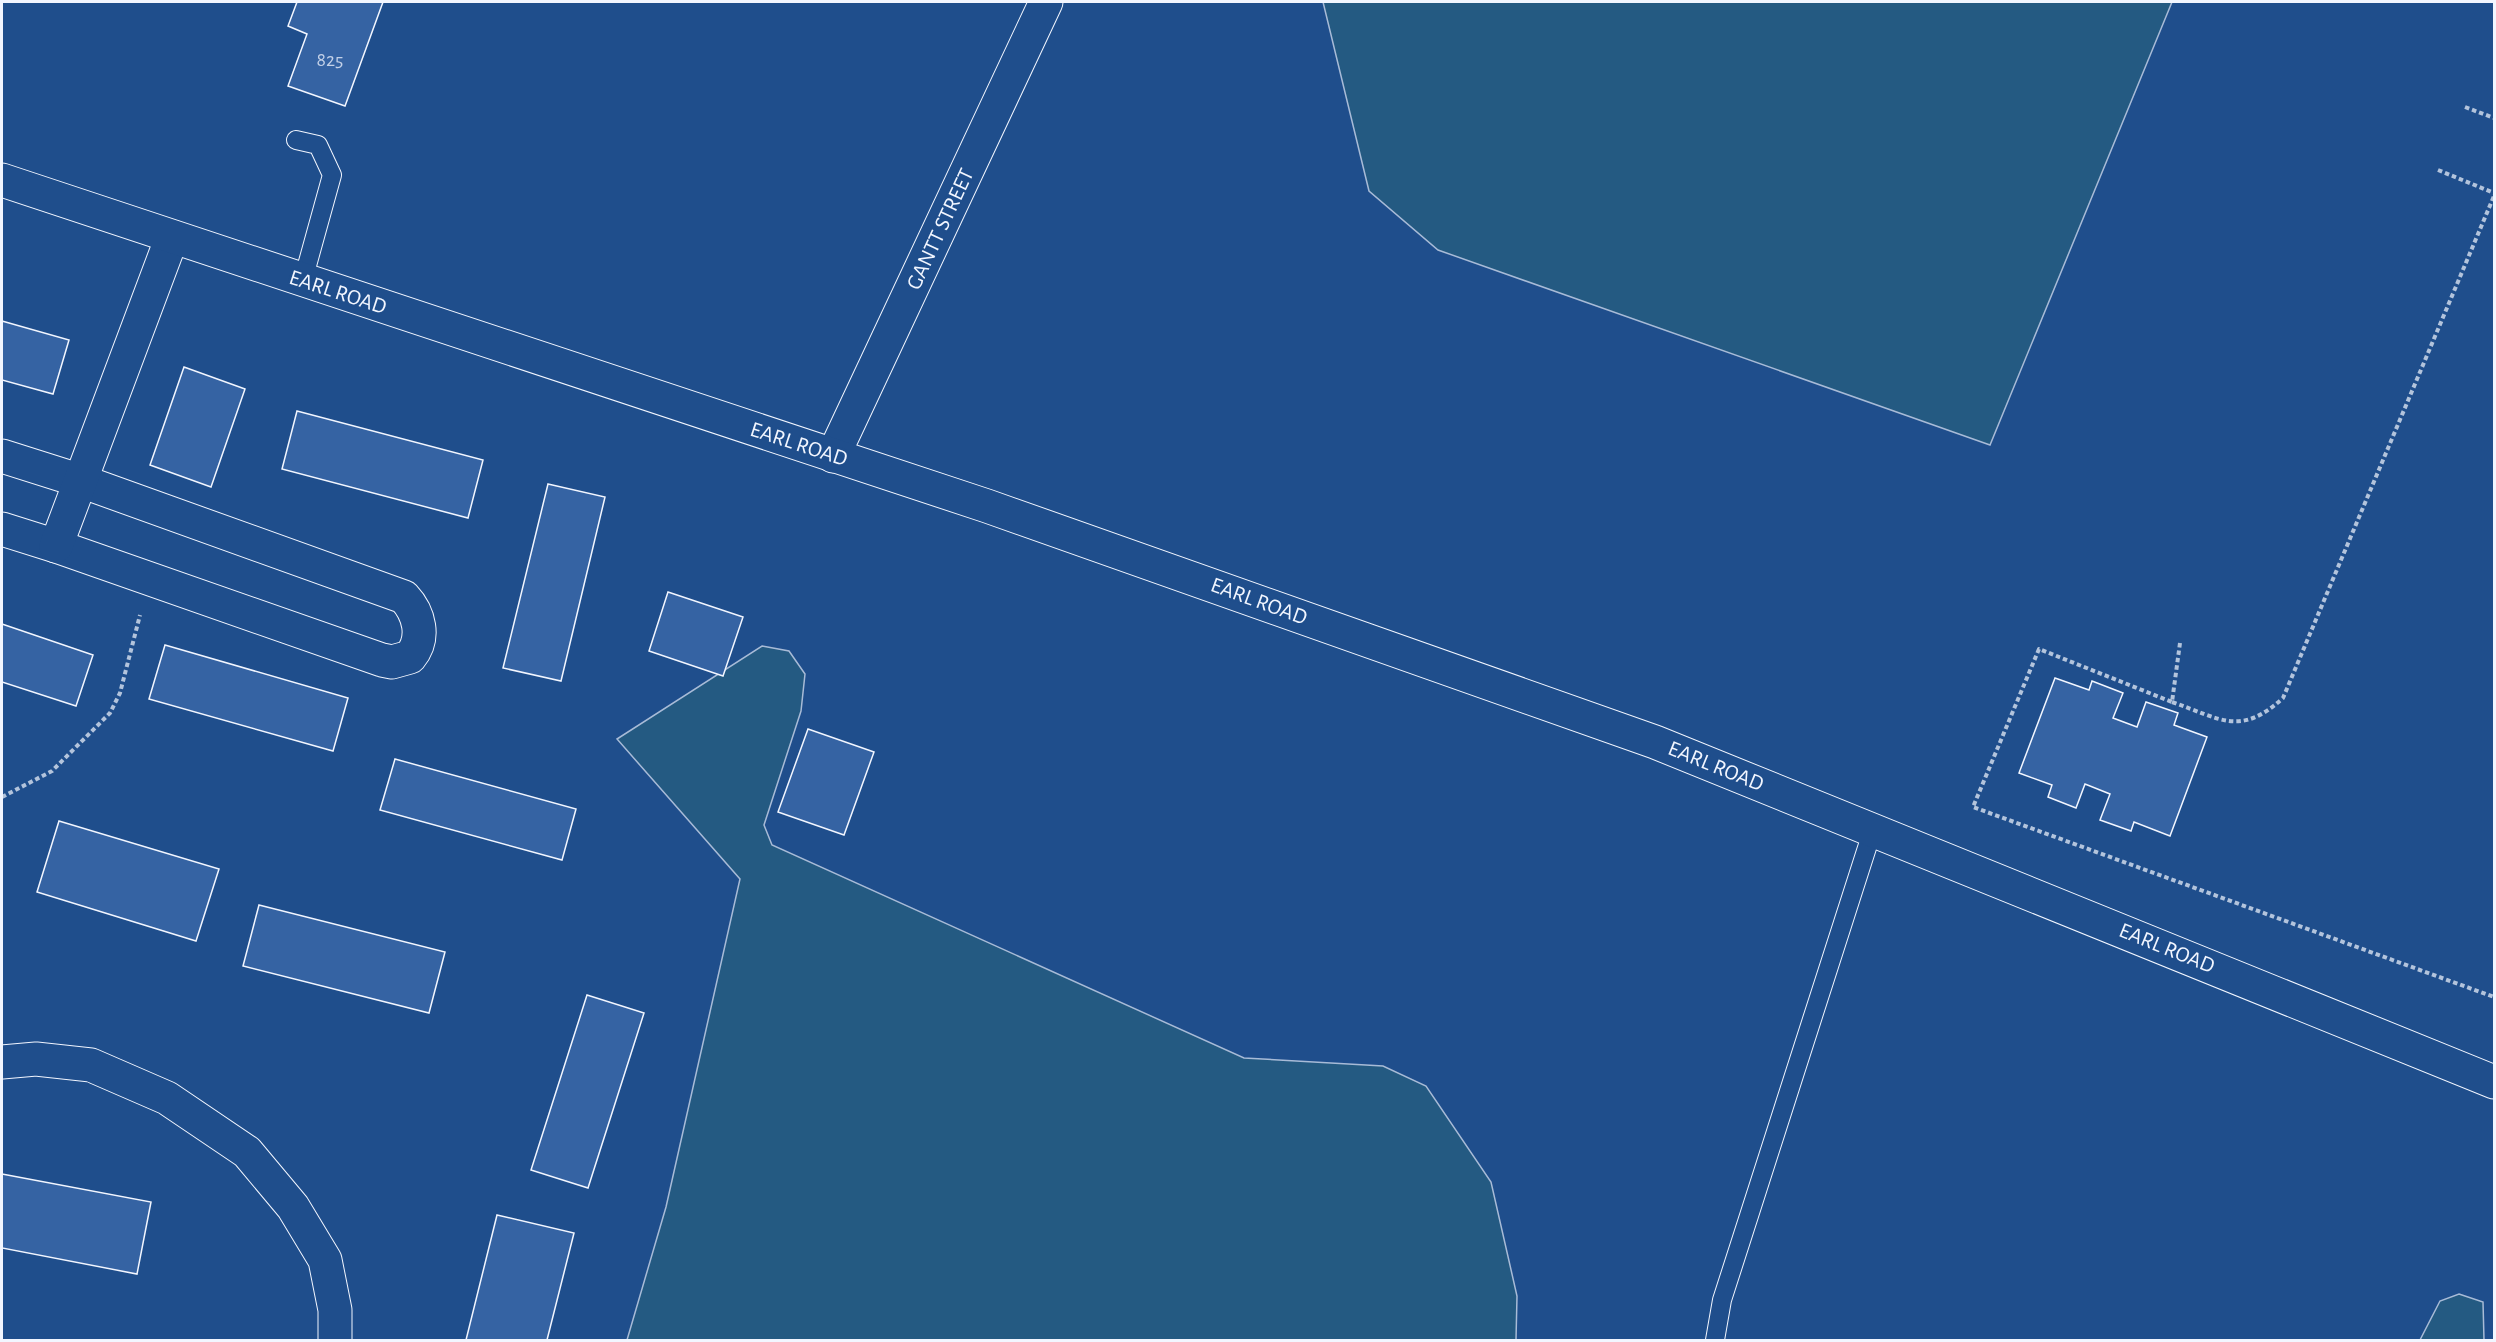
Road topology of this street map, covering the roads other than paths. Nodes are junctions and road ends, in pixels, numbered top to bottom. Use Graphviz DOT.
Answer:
graph roads {
  1 [pos="1046,2"];
  2 [pos="296,140"];
  3 [pos="2,180"];
  4 [pos="172,237"];
  5 [pos="303,280"];
  6 [pos="2,456"];
  7 [pos="833,456"];
  8 [pos="81,481"];
  9 [pos="2,529"];
  10 [pos="56,546"];
  11 [pos="1873,829"];
  12 [pos="2,1062"];
  13 [pos="2494,1082"];
  14 [pos="335,1341"];
  15 [pos="1715,1341"];
  1 -- 7 [label="main road, GANTT STREET"];
  2 -- 5 [label="lane"];
  3 -- 4 [label="main road, EARL ROAD"];
  4 -- 5 [label="main road, EARL ROAD"];
  4 -- 8 [label="main road"];
  5 -- 7 [label="main road, EARL ROAD"];
  6 -- 8 [label="main road"];
  7 -- 11 [label="main road, EARL ROAD"];
  8 -- 10 [label="main road"];
  8 -- 10 [label="main road"];
  9 -- 10 [label="main road"];
  11 -- 13 [label="main road, EARL ROAD"];
  11 -- 15 [label="lane"];
  12 -- 14 [label="main road"];
}
